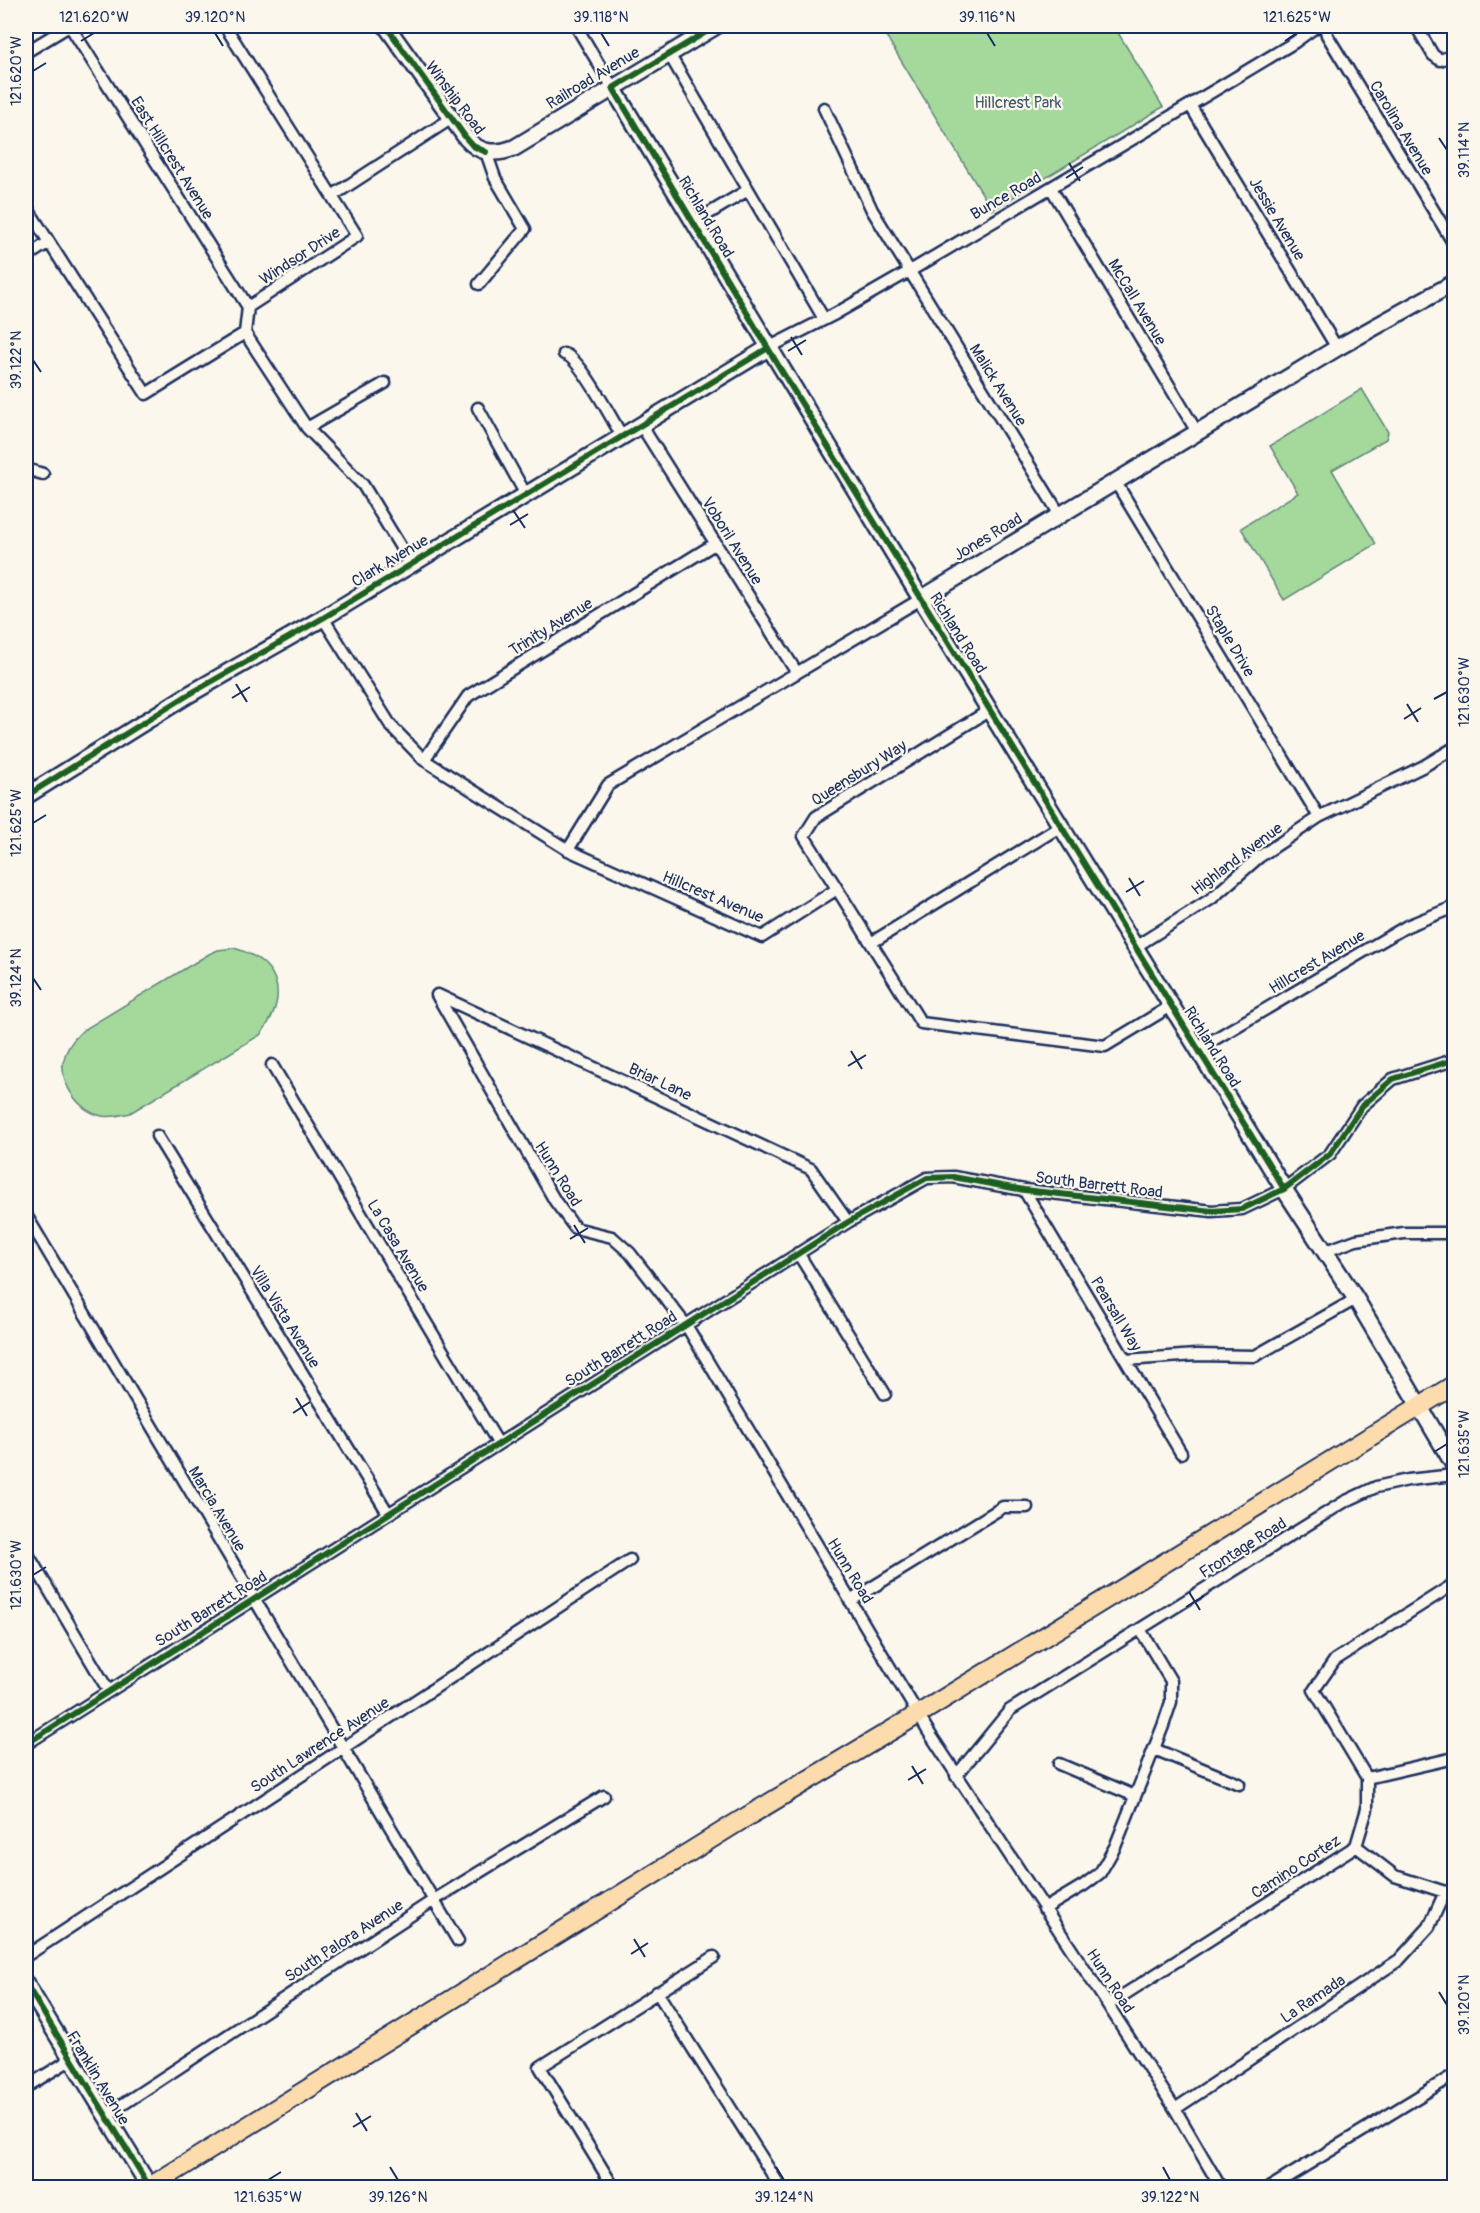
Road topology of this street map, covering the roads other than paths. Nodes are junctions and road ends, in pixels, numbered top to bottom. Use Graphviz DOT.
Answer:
graph roads {
  1 [pos="69,26"];
  2 [pos="225,26"];
  3 [pos="386,26"];
  4 [pos="576,26"];
  5 [pos="716,26"];
  6 [pos="1317,26"];
  7 [pos="1325,26"];
  8 [pos="1416,26"];
  9 [pos="26,52"];
  10 [pos="669,54"];
  11 [pos="1455,55"];
  12 [pos="613,88"];
  13 [pos="1190,105"];
  14 [pos="824,108"];
  15 [pos="452,118"];
  16 [pos="486,152"];
  17 [pos="1051,188"];
  18 [pos="748,190"];
  19 [pos="332,196"];
  20 [pos="26,206"];
  21 [pos="693,223"];
  22 [pos="49,242"];
  23 [pos="1455,244"];
  24 [pos="26,256"];
  25 [pos="910,271"];
  26 [pos="479,284"];
  27 [pos="1455,284"];
  28 [pos="248,307"];
  29 [pos="824,319"];
  30 [pos="245,333"];
  31 [pos="768,348"];
  32 [pos="1337,348"];
  33 [pos="564,354"];
  34 [pos="385,383"];
  35 [pos="478,408"];
  36 [pos="640,425"];
  37 [pos="307,428"];
  38 [pos="1197,432"];
  39 [pos="622,436"];
  40 [pos="26,469"];
  41 [pos="43,474"];
  42 [pos="1115,481"];
  43 [pos="526,495"];
  44 [pos="1060,515"];
  45 [pos="716,543"];
  46 [pos="411,564"];
  47 [pos="921,598"];
  48 [pos="322,618"];
  49 [pos="797,673"];
  50 [pos="990,710"];
  51 [pos="1455,748"];
  52 [pos="424,760"];
  53 [pos="28,789"];
  54 [pos="1320,817"];
  55 [pos="1061,826"];
  56 [pos="568,850"];
  57 [pos="837,889"];
  58 [pos="1455,907"];
  59 [pos="871,943"];
  60 [pos="1135,947"];
  61 [pos="437,995"];
  62 [pos="1171,1006"];
  63 [pos="1198,1050"];
  64 [pos="1447,1062"];
  65 [pos="272,1065"];
  66 [pos="157,1137"];
  67 [pos="1284,1189"];
  68 [pos="1024,1190"];
  69 [pos="26,1215"];
  70 [pos="848,1222"];
  71 [pos="1455,1233"];
  72 [pos="1326,1251"];
  73 [pos="798,1253"];
  74 [pos="1356,1299"];
  75 [pos="686,1325"];
  76 [pos="1126,1360"];
  77 [pos="1455,1385"];
  78 [pos="885,1395"];
  79 [pos="1419,1406"];
  80 [pos="498,1443"];
  81 [pos="1181,1453"];
  82 [pos="1455,1465"];
  83 [pos="1455,1475"];
  84 [pos="1027,1507"];
  85 [pos="388,1513"];
  86 [pos="26,1551"];
  87 [pos="630,1560"];
  88 [pos="1455,1584"];
  89 [pos="253,1598"];
  90 [pos="850,1601"];
  91 [pos="1140,1629"];
  92 [pos="108,1690"];
  93 [pos="918,1714"];
  94 [pos="26,1744"];
  95 [pos="343,1748"];
  96 [pos="1154,1749"];
  97 [pos="1455,1758"];
  98 [pos="1059,1764"];
  99 [pos="956,1776"];
  100 [pos="1367,1778"];
  101 [pos="1239,1784"];
  102 [pos="604,1796"];
  103 [pos="1135,1796"];
  104 [pos="1356,1846"];
  105 [pos="1450,1891"];
  106 [pos="434,1900"];
  107 [pos="1044,1909"];
  108 [pos="458,1941"];
  109 [pos="26,1956"];
  110 [pos="714,1957"];
  111 [pos="26,1983"];
  112 [pos="657,1992"];
  113 [pos="1108,2005"];
  114 [pos="70,2060"];
  115 [pos="1455,2075"];
  116 [pos="26,2087"];
  117 [pos="1175,2109"];
  118 [pos="105,2116"];
  119 [pos="149,2187"];
  120 [pos="614,2187"];
  121 [pos="782,2187"];
  122 [pos="1221,2187"];
  123 [pos="1269,2187"];
  1 -- 9 [label="street"];
  1 -- 28 [label="street, East Hillcrest Avenue"];
  2 -- 19 [label="street"];
  3 -- 15 [label="street, Winship Road"];
  4 -- 12 [label="street, Richland Road"];
  5 -- 10 [label="street, Railroad Avenue"];
  6 -- 13 [label="street, Bunce Road"];
  7 -- 23 [label="street, Carolina Avenue"];
  8 -- 11 [label="street"];
  10 -- 12 [label="street, Railroad Avenue"];
  10 -- 18 [label="street"];
  12 -- 16 [label="street, Railroad Avenue"];
  12 -- 21 [label="street, Richland Road"];
  13 -- 17 [label="street, Bunce Road"];
  13 -- 32 [label="street, Jessie Avenue"];
  14 -- 25 [label="street, Malick Avenue"];
  15 -- 16 [label="street, Winship Road"];
  15 -- 19 [label="street"];
  16 -- 26 [label="street"];
  17 -- 25 [label="street, Bunce Road"];
  17 -- 38 [label="street, McCall Avenue"];
  18 -- 21 [label="street"];
  18 -- 29 [label="street"];
  19 -- 28 [label="street, Windsor Drive"];
  20 -- 22 [label="street"];
  21 -- 31 [label="street, Richland Road"];
  22 -- 24 [label="street"];
  22 -- 30 [label="street"];
  25 -- 29 [label="street, Bunce Road"];
  25 -- 44 [label="street, Malick Avenue"];
  27 -- 32 [label="street, Jones Road"];
  28 -- 30 [label="street"];
  29 -- 31 [label="street, Bunce Road"];
  30 -- 37 [label="street"];
  31 -- 36 [label="street, Clark Avenue"];
  31 -- 47 [label="street, Richland Road"];
  32 -- 38 [label="street, Jones Road"];
  33 -- 39 [label="street"];
  34 -- 37 [label="street"];
  35 -- 43 [label="street"];
  36 -- 39 [label="street, Clark Avenue"];
  36 -- 45 [label="street, Voboril Avenue"];
  37 -- 46 [label="street"];
  38 -- 42 [label="street, Jones Road"];
  39 -- 43 [label="street, Clark Avenue"];
  40 -- 41 [label="street"];
  42 -- 44 [label="street, Jones Road"];
  42 -- 54 [label="street, Staple Drive"];
  43 -- 46 [label="street, Clark Avenue"];
  44 -- 47 [label="street, Jones Road"];
  45 -- 49 [label="street, Voboril Avenue"];
  45 -- 52 [label="street, Trinity Avenue"];
  46 -- 48 [label="street, Clark Avenue"];
  47 -- 49 [label="street, Jones Road"];
  47 -- 50 [label="street, Richland Road"];
  48 -- 52 [label="street, Hillcrest Avenue"];
  48 -- 53 [label="street, Clark Avenue"];
  49 -- 56 [label="street, Jones Road"];
  50 -- 55 [label="street, Richland Road"];
  50 -- 57 [label="street, Queensbury Way"];
  51 -- 54 [label="street, Highland Avenue"];
  52 -- 56 [label="street, Hillcrest Avenue"];
  54 -- 60 [label="street, Highland Avenue"];
  55 -- 59 [label="street"];
  55 -- 60 [label="street, Richland Road"];
  56 -- 57 [label="street, Hillcrest Avenue"];
  57 -- 59 [label="street"];
  58 -- 63 [label="street, Hillcrest Avenue"];
  59 -- 62 [label="street"];
  60 -- 62 [label="street, Richland Road"];
  61 -- 70 [label="street, Briar Lane"];
  61 -- 75 [label="street, Hunn Road"];
  62 -- 63 [label="street, Richland Road"];
  63 -- 67 [label="street, Richland Road"];
  64 -- 67 [label="street, South Barrett Road"];
  65 -- 80 [label="street, La Casa Avenue"];
  66 -- 85 [label="street, Villa Vista Avenue"];
  67 -- 68 [label="street, South Barrett Road"];
  67 -- 72 [label="street, Richland Road"];
  68 -- 70 [label="street, South Barrett Road"];
  68 -- 76 [label="street, Pearsall Way"];
  69 -- 89 [label="street, Marcia Avenue"];
  70 -- 73 [label="street, South Barrett Road"];
  71 -- 72 [label="street"];
  72 -- 74 [label="street, Richland Road"];
  73 -- 75 [label="street, South Barrett Road"];
  73 -- 78 [label="street"];
  74 -- 76 [label="street"];
  74 -- 79 [label="street, Richland Road"];
  75 -- 80 [label="street, South Barrett Road"];
  75 -- 90 [label="street, Hunn Road"];
  76 -- 81 [label="street, Pearsall Way"];
  77 -- 79 [label="highway"];
  79 -- 82 [label="street, Richland Road"];
  79 -- 93 [label="highway"];
  80 -- 85 [label="street, South Barrett Road"];
  83 -- 91 [label="street, Frontage Road"];
  84 -- 90 [label="street"];
  85 -- 89 [label="street, South Barrett Road"];
  86 -- 92 [label="street"];
  87 -- 95 [label="street, South Lawrence Avenue"];
  88 -- 100 [label="street"];
  89 -- 92 [label="street, South Barrett Road"];
  89 -- 95 [label="street, Marcia Avenue"];
  90 -- 93 [label="street, Hunn Road"];
  91 -- 96 [label="street"];
  91 -- 99 [label="street, Frontage Road"];
  92 -- 94 [label="street, South Barrett Road"];
  93 -- 99 [label="street, Hunn Road"];
  93 -- 119 [label="highway"];
  95 -- 106 [label="street, Marcia Avenue"];
  95 -- 109 [label="street, South Lawrence Avenue"];
  96 -- 101 [label="street"];
  96 -- 103 [label="street"];
  97 -- 100 [label="street"];
  98 -- 103 [label="street"];
  99 -- 107 [label="street, Hunn Road"];
  100 -- 104 [label="street, Camino Cortez"];
  102 -- 106 [label="street, South Palora Avenue"];
  103 -- 107 [label="street"];
  104 -- 105 [label="street"];
  104 -- 113 [label="street, Camino Cortez"];
  105 -- 117 [label="street, La Ramada"];
  106 -- 108 [label="street, Marcia Avenue"];
  106 -- 118 [label="street, South Palora Avenue"];
  107 -- 113 [label="street, Hunn Road"];
  110 -- 112 [label="street"];
  111 -- 114 [label="street, Franklin Avenue"];
  112 -- 120 [label="street"];
  112 -- 121 [label="street"];
  113 -- 117 [label="street, Hunn Road"];
  114 -- 116 [label="street"];
  114 -- 118 [label="street, Franklin Avenue"];
  115 -- 123 [label="street"];
  117 -- 122 [label="street, Hunn Road"];
  118 -- 119 [label="street, Franklin Avenue"];
}
